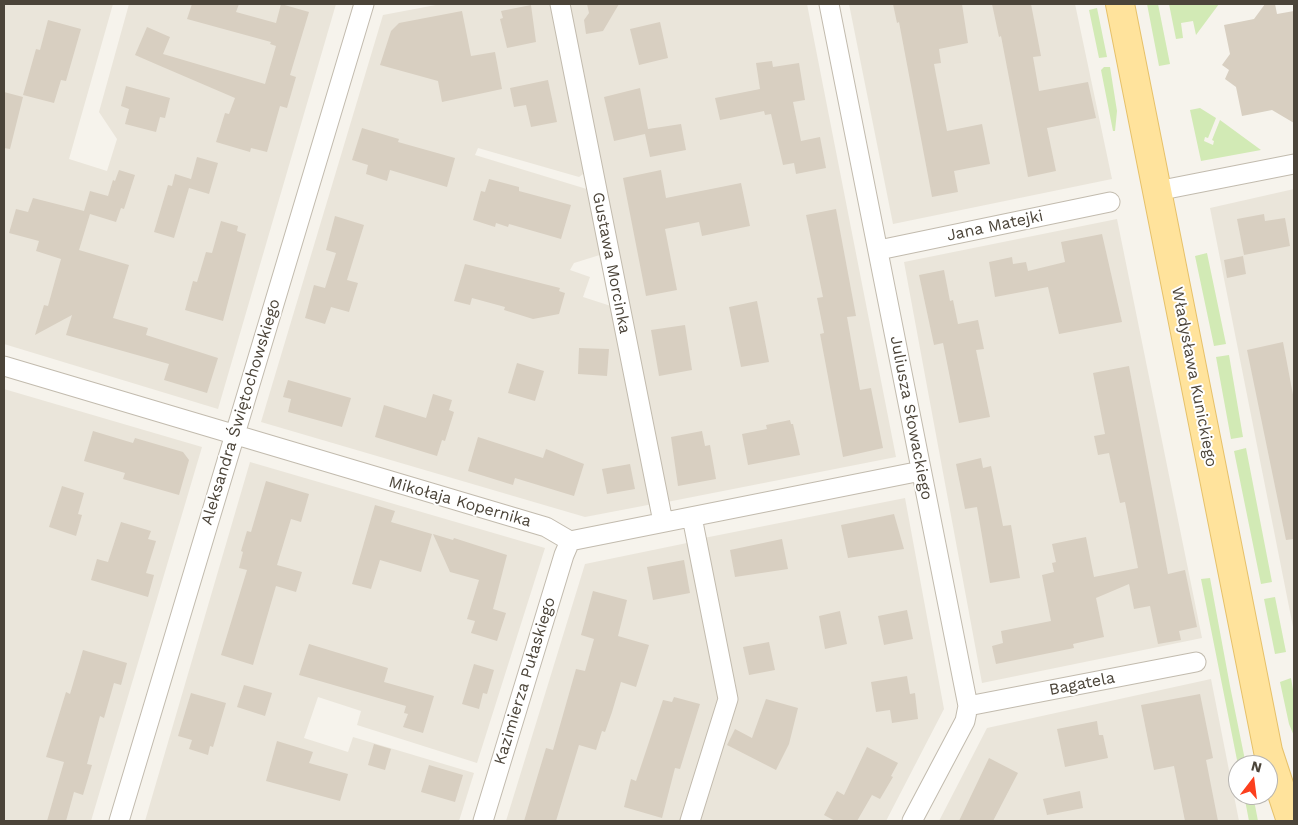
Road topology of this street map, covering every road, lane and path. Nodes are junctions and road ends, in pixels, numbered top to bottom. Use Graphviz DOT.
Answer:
graph roads {
  1 [pos="364,4"];
  2 [pos="560,4"];
  3 [pos="829,4"];
  4 [pos="1120,4"];
  5 [pos="1294,164"];
  6 [pos="1157,191"];
  7 [pos="1110,202"];
  8 [pos="879,250"];
  9 [pos="4,366"];
  10 [pos="234,435"];
  11 [pos="922,471"];
  12 [pos="692,517"];
  13 [pos="663,522"];
  14 [pos="570,541"];
  15 [pos="1196,662"];
  16 [pos="968,706"];
  17 [pos="1268,751"];
  18 [pos="119,821"];
  19 [pos="483,821"];
  20 [pos="690,821"];
  21 [pos="912,821"];
  22 [pos="1273,821"];
  23 [pos="1291,821"];
  1 -- 10 [label="street, Aleksandra Świętochowskiego"];
  2 -- 13 [label="street, Gustawa Morcinka"];
  3 -- 8 [label="street, Juliusza Słowackiego"];
  4 -- 6 [label="main road, Władysława Kunickiego"];
  5 -- 6 [label="street"];
  6 -- 17 [label="main road, Władysława Kunickiego"];
  7 -- 8 [label="street, Jana Matejki"];
  8 -- 11 [label="street, Juliusza Słowackiego"];
  9 -- 10 [label="street, Mikołaja Kopernika"];
  10 -- 14 [label="street, Mikołaja Kopernika"];
  10 -- 18 [label="street, Aleksandra Świętochowskiego"];
  11 -- 12 [label="street"];
  11 -- 16 [label="street, Juliusza Słowackiego"];
  12 -- 13 [label="street"];
  12 -- 20 [label="street"];
  13 -- 14 [label="street"];
  14 -- 19 [label="street, Kazimierza Pułaskiego"];
  15 -- 16 [label="street, Bagatela"];
  16 -- 21 [label="street, Juliusza Słowackiego"];
  17 -- 22 [label="main road, Władysława Kunickiego"];
  17 -- 23 [label="main road, Władysława Kunickiego"];
}
